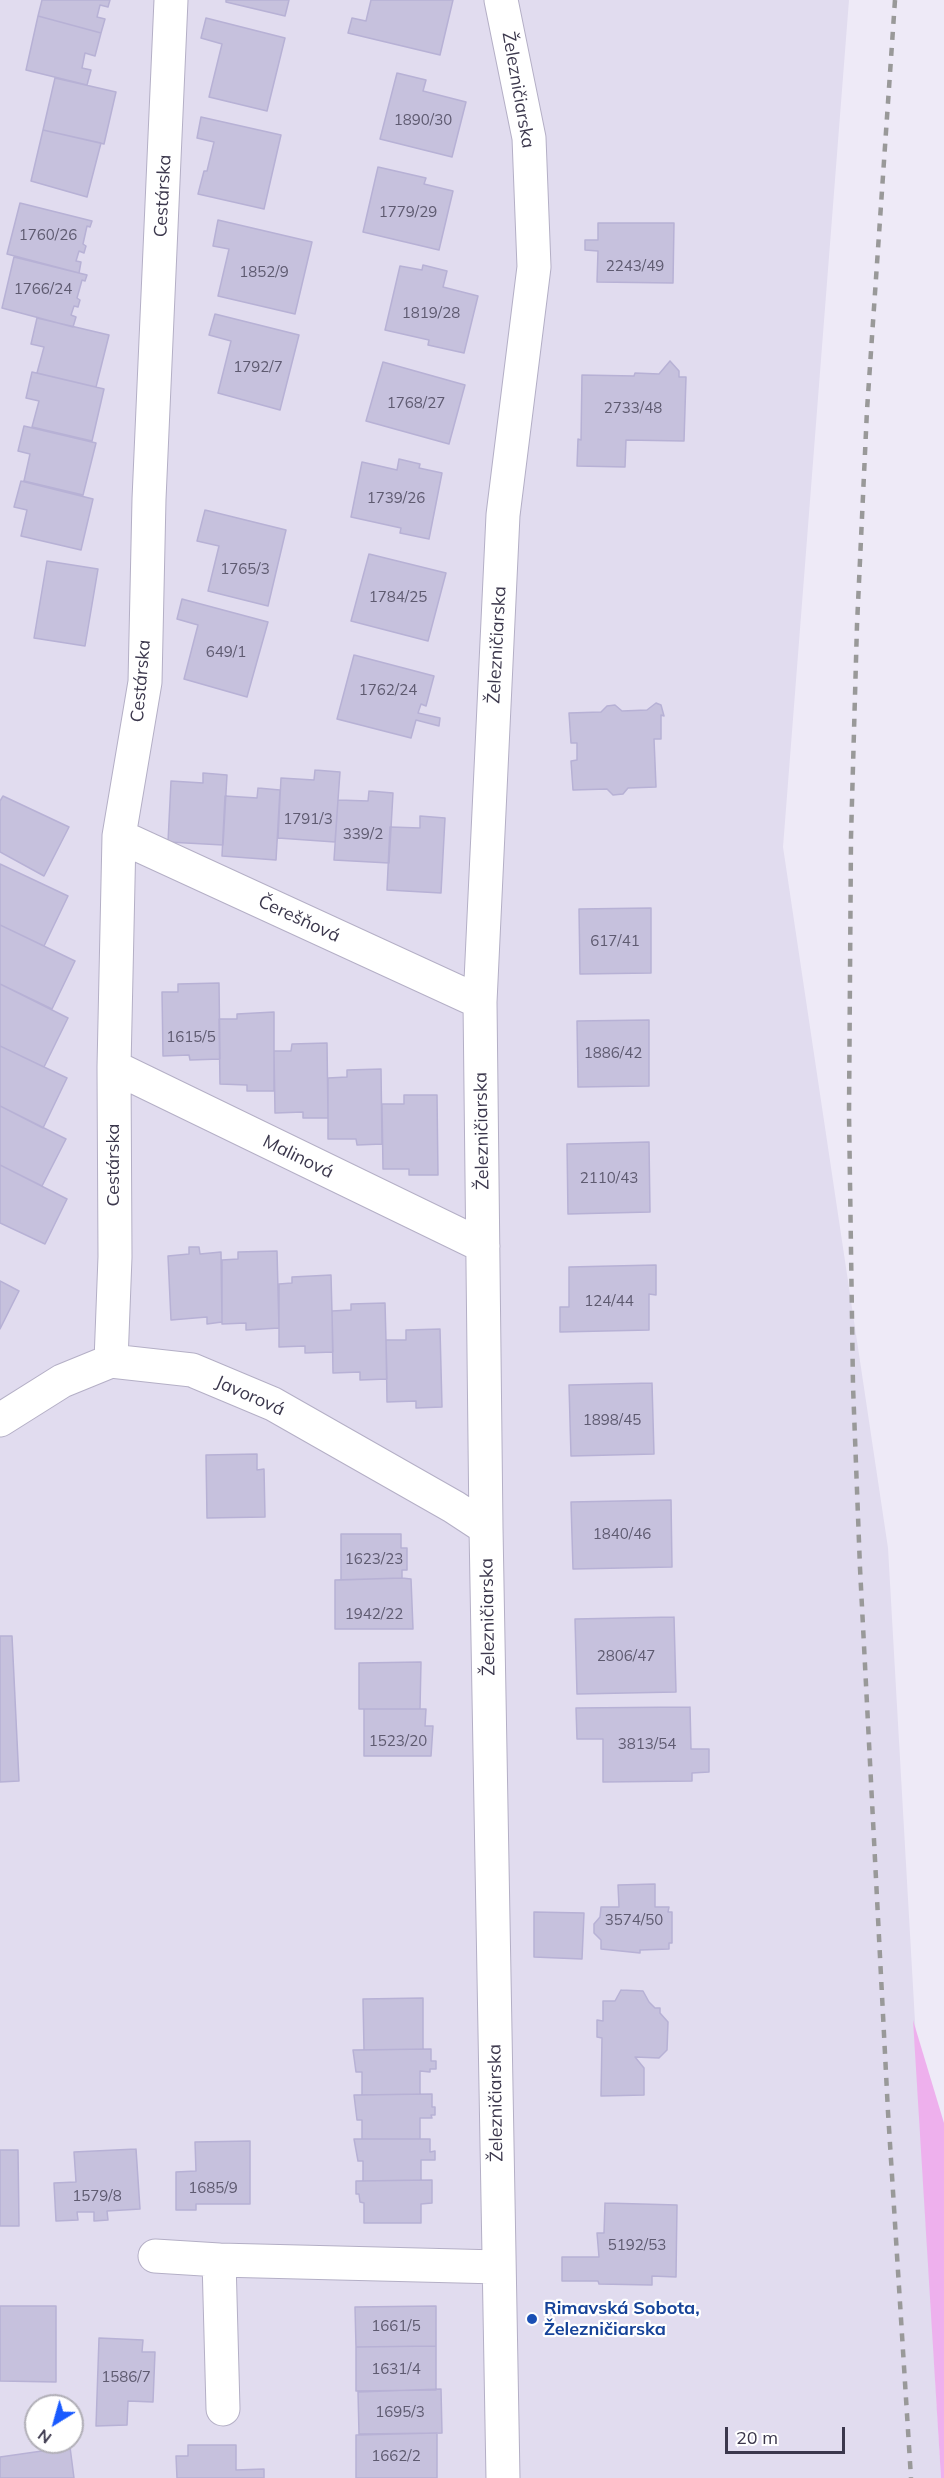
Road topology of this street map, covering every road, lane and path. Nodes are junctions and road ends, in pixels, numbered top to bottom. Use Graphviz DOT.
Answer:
graph roads {
  1 [pos="171,0"];
  2 [pos="501,0"];
  3 [pos="119,836"];
  4 [pos="480,1002"];
  5 [pos="114,1067"];
  6 [pos="483,1246"];
  7 [pos="111,1361"];
  8 [pos="0,1420"];
  9 [pos="486,1528"];
  10 [pos="154,2256"];
  11 [pos="219,2260"];
  12 [pos="499,2267"];
  13 [pos="223,2409"];
  14 [pos="503,2478"];
  1 -- 3 [label="street, Cestárska"];
  2 -- 4 [label="street, Železničiarska"];
  3 -- 4 [label="street, Čerešňová"];
  3 -- 5 [label="street, Cestárska"];
  4 -- 6 [label="street, Železničiarska"];
  5 -- 6 [label="street, Malinová"];
  5 -- 7 [label="street, Cestárska"];
  6 -- 9 [label="street, Železničiarska"];
  7 -- 8 [label="street, Javorová"];
  7 -- 9 [label="street, Javorová"];
  9 -- 12 [label="street, Železničiarska"];
  10 -- 11 [label="street"];
  11 -- 12 [label="street"];
  11 -- 13 [label="street"];
  12 -- 14 [label="street, Železničiarska"];
}
